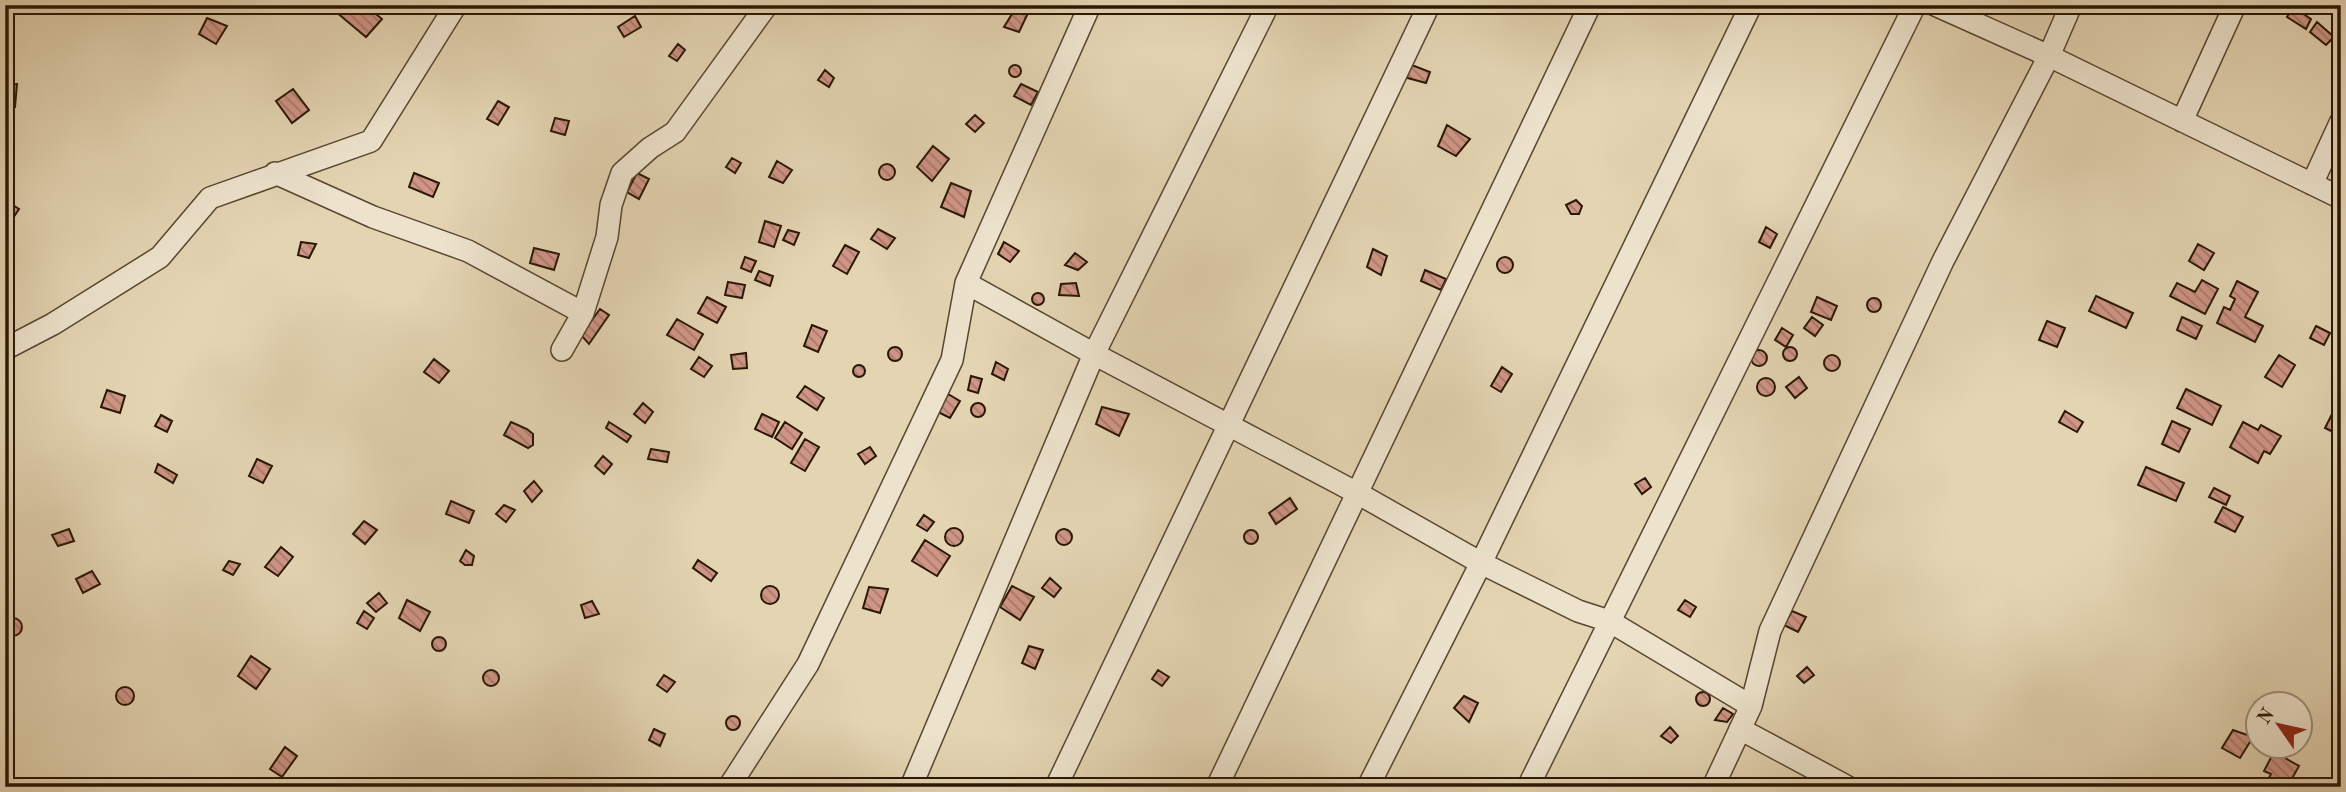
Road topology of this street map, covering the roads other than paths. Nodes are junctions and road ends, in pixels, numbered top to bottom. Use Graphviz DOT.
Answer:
graph roads {
  1 [pos="456,5"];
  2 [pos="767,5"];
  3 [pos="1090,5"];
  4 [pos="1268,5"];
  5 [pos="1429,5"];
  6 [pos="1590,5"];
  7 [pos="1751,5"];
  8 [pos="1915,5"];
  9 [pos="1936,5"];
  10 [pos="2071,5"];
  11 [pos="2235,5"];
  12 [pos="2049,56"];
  13 [pos="2182,121"];
  14 [pos="2341,121"];
  15 [pos="275,173"];
  16 [pos="2312,184"];
  17 [pos="2341,198"];
  18 [pos="966,283"];
  19 [pos="583,313"];
  20 [pos="5,349"];
  21 [pos="562,350"];
  22 [pos="1094,354"];
  23 [pos="1229,424"];
  24 [pos="1359,494"];
  25 [pos="1480,563"];
  26 [pos="1609,621"];
  27 [pos="1751,706"];
  28 [pos="1740,729"];
  29 [pos="734,785"];
  30 [pos="911,787"];
  31 [pos="1056,787"];
  32 [pos="1217,787"];
  33 [pos="1368,787"];
  34 [pos="1528,787"];
  35 [pos="1713,787"];
  36 [pos="1848,787"];
  1 -- 15 [label="street"];
  2 -- 19 [label="street"];
  3 -- 18 [label="street"];
  4 -- 22 [label="street"];
  5 -- 23 [label="street"];
  6 -- 24 [label="street"];
  7 -- 25 [label="street"];
  8 -- 26 [label="street"];
  9 -- 12 [label="street"];
  10 -- 12 [label="street"];
  11 -- 13 [label="street"];
  12 -- 13 [label="street"];
  12 -- 27 [label="street"];
  13 -- 16 [label="street"];
  14 -- 16 [label="street"];
  15 -- 19 [label="street"];
  15 -- 20 [label="street"];
  16 -- 17 [label="street"];
  18 -- 22 [label="street"];
  18 -- 29 [label="street"];
  19 -- 21 [label="street"];
  22 -- 23 [label="street"];
  22 -- 30 [label="street"];
  23 -- 24 [label="street"];
  23 -- 31 [label="street"];
  24 -- 25 [label="street"];
  24 -- 32 [label="street"];
  25 -- 26 [label="street"];
  25 -- 33 [label="street"];
  26 -- 27 [label="street"];
  26 -- 34 [label="street"];
  27 -- 28 [label="street"];
  28 -- 35 [label="street"];
  28 -- 36 [label="street"];
}
